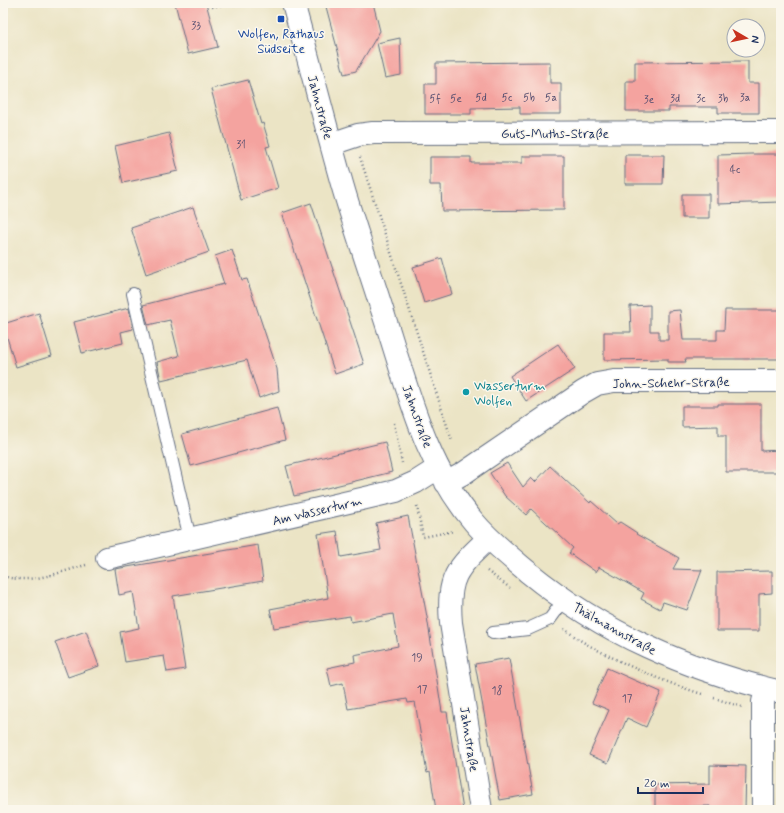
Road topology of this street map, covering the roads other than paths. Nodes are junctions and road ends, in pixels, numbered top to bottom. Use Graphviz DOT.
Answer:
graph roads {
  1 [pos="293,3"];
  2 [pos="781,132"];
  3 [pos="331,144"];
  4 [pos="133,294"];
  5 [pos="781,381"];
  6 [pos="442,476"];
  7 [pos="489,538"];
  8 [pos="190,539"];
  9 [pos="107,558"];
  10 [pos="564,600"];
  11 [pos="493,633"];
  12 [pos="774,690"];
  13 [pos="481,810"];
  14 [pos="763,810"];
  1 -- 3 [label="street, Jahnstraße"];
  2 -- 3 [label="street, Guts-Muths-Straße"];
  3 -- 6 [label="street, Jahnstraße"];
  4 -- 8 [label="lane"];
  5 -- 6 [label="street, John-Schehr-Straße"];
  6 -- 7 [label="street, Jahnstraße"];
  6 -- 8 [label="street, Am Wasserturm"];
  7 -- 10 [label="street, Thälmannstraße"];
  7 -- 13 [label="street, Jahnstraße"];
  8 -- 9 [label="street, Am Wasserturm"];
  10 -- 11 [label="lane"];
  10 -- 12 [label="street, Thälmannstraße"];
  12 -- 14 [label="street"];
}
